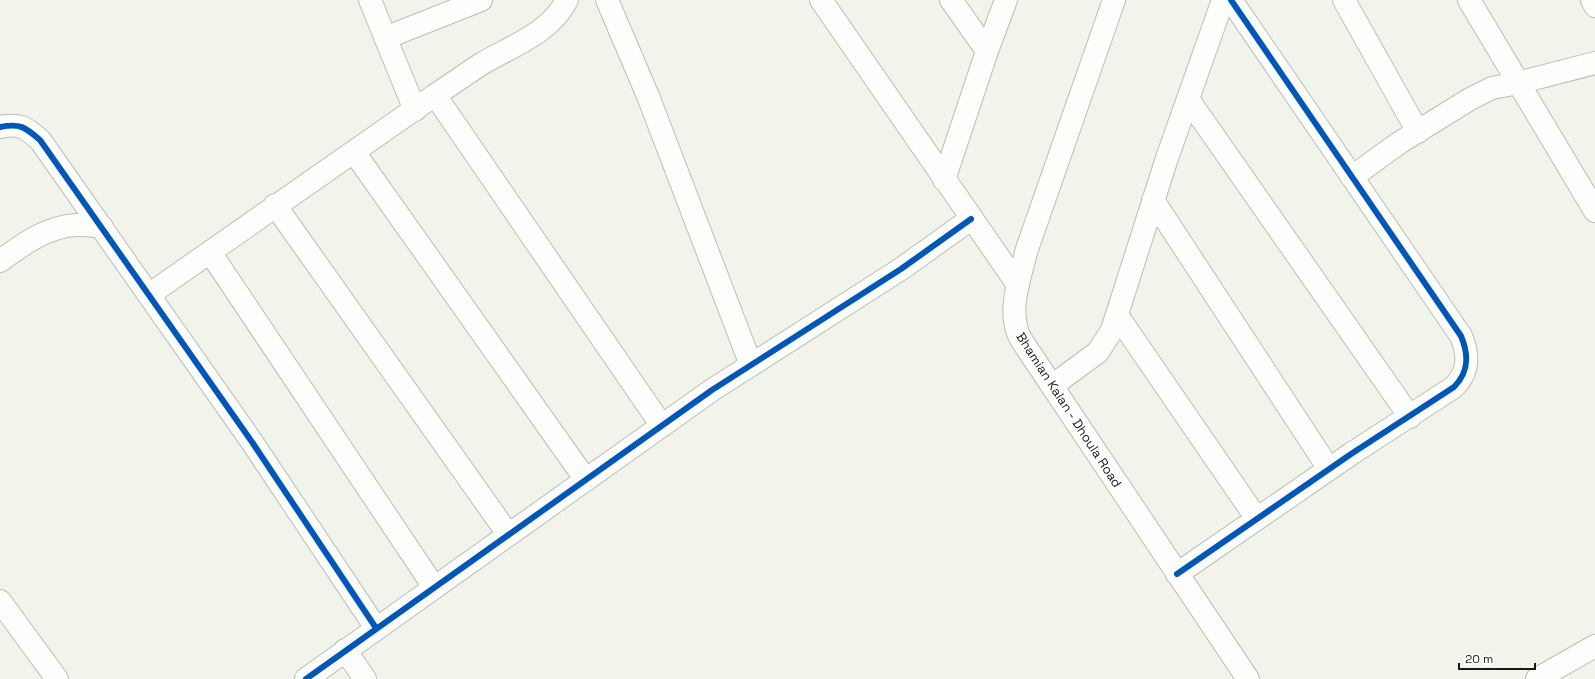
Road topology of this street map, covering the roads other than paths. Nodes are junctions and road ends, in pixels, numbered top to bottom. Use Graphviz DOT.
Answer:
graph roads {
  1 [pos="370,0"];
  2 [pos="567,0"];
  3 [pos="607,0"];
  4 [pos="821,0"];
  5 [pos="951,0"];
  6 [pos="1006,0"];
  7 [pos="1114,0"];
  8 [pos="1223,0"];
  9 [pos="1231,0"];
  10 [pos="1344,0"];
  11 [pos="1469,0"];
  12 [pos="1592,0"];
  13 [pos="477,1"];
  14 [pos="1595,6"];
  15 [pos="385,38"];
  16 [pos="986,51"];
  17 [pos="1595,63"];
  18 [pos="1518,83"];
  19 [pos="435,95"];
  20 [pos="1188,99"];
  21 [pos="414,110"];
  22 [pos="0,127"];
  23 [pos="1418,132"];
  24 [pos="354,152"];
  25 [pos="1352,177"];
  26 [pos="944,180"];
  27 [pos="1153,200"];
  28 [pos="275,206"];
  29 [pos="1595,211"];
  30 [pos="971,219"];
  31 [pos="102,227"];
  32 [pos="210,252"];
  33 [pos="0,261"];
  34 [pos="1018,285"];
  35 [pos="150,294"];
  36 [pos="1117,314"];
  37 [pos="751,365"];
  38 [pos="1052,386"];
  39 [pos="1410,417"];
  40 [pos="662,426"];
  41 [pos="1329,469"];
  42 [pos="586,480"];
  43 [pos="1257,519"];
  44 [pos="508,534"];
  45 [pos="1177,574"];
  46 [pos="434,587"];
  47 [pos="0,601"];
  48 [pos="376,628"];
  49 [pos="1595,646"];
  50 [pos="345,650"];
  51 [pos="57,679"];
  52 [pos="306,679"];
  53 [pos="366,679"];
  54 [pos="1248,679"];
  55 [pos="1536,679"];
  1 -- 15 [label="street"];
  2 -- 19 [label="street"];
  3 -- 37 [label="street"];
  4 -- 26 [label="street"];
  5 -- 16 [label="street"];
  6 -- 16 [label="street"];
  7 -- 34 [label="street, Bhamian Kalan - Dhoula Road"];
  8 -- 20 [label="street"];
  9 -- 25 [label="street"];
  10 -- 23 [label="street"];
  11 -- 18 [label="street"];
  12 -- 14 [label="street"];
  13 -- 15 [label="street"];
  15 -- 21 [label="street"];
  16 -- 26 [label="street"];
  17 -- 18 [label="street"];
  18 -- 23 [label="street"];
  18 -- 29 [label="street"];
  19 -- 21 [label="street"];
  19 -- 40 [label="street"];
  20 -- 27 [label="street"];
  20 -- 39 [label="street"];
  21 -- 24 [label="street"];
  22 -- 31 [label="street"];
  23 -- 25 [label="street"];
  24 -- 28 [label="street"];
  24 -- 42 [label="street"];
  25 -- 39 [label="street"];
  26 -- 30 [label="street"];
  27 -- 36 [label="street"];
  27 -- 41 [label="street"];
  28 -- 32 [label="street"];
  28 -- 44 [label="street"];
  30 -- 34 [label="street"];
  30 -- 37 [label="street"];
  31 -- 33 [label="street"];
  31 -- 35 [label="street"];
  32 -- 35 [label="street"];
  32 -- 46 [label="street"];
  34 -- 38 [label="street, Bhamian Kalan - Dhoula Road"];
  35 -- 48 [label="street"];
  36 -- 38 [label="street"];
  36 -- 43 [label="street"];
  37 -- 40 [label="street"];
  38 -- 45 [label="street, Bhamian Kalan - Dhoula Road"];
  39 -- 41 [label="street"];
  40 -- 42 [label="street"];
  41 -- 43 [label="street"];
  42 -- 44 [label="street"];
  43 -- 45 [label="street"];
  44 -- 46 [label="street"];
  45 -- 54 [label="street, Bhamian Kalan - Dhoula Road"];
  46 -- 48 [label="street"];
  47 -- 51 [label="street"];
  48 -- 50 [label="street"];
  49 -- 55 [label="street"];
  50 -- 52 [label="street"];
  50 -- 53 [label="street"];
}
